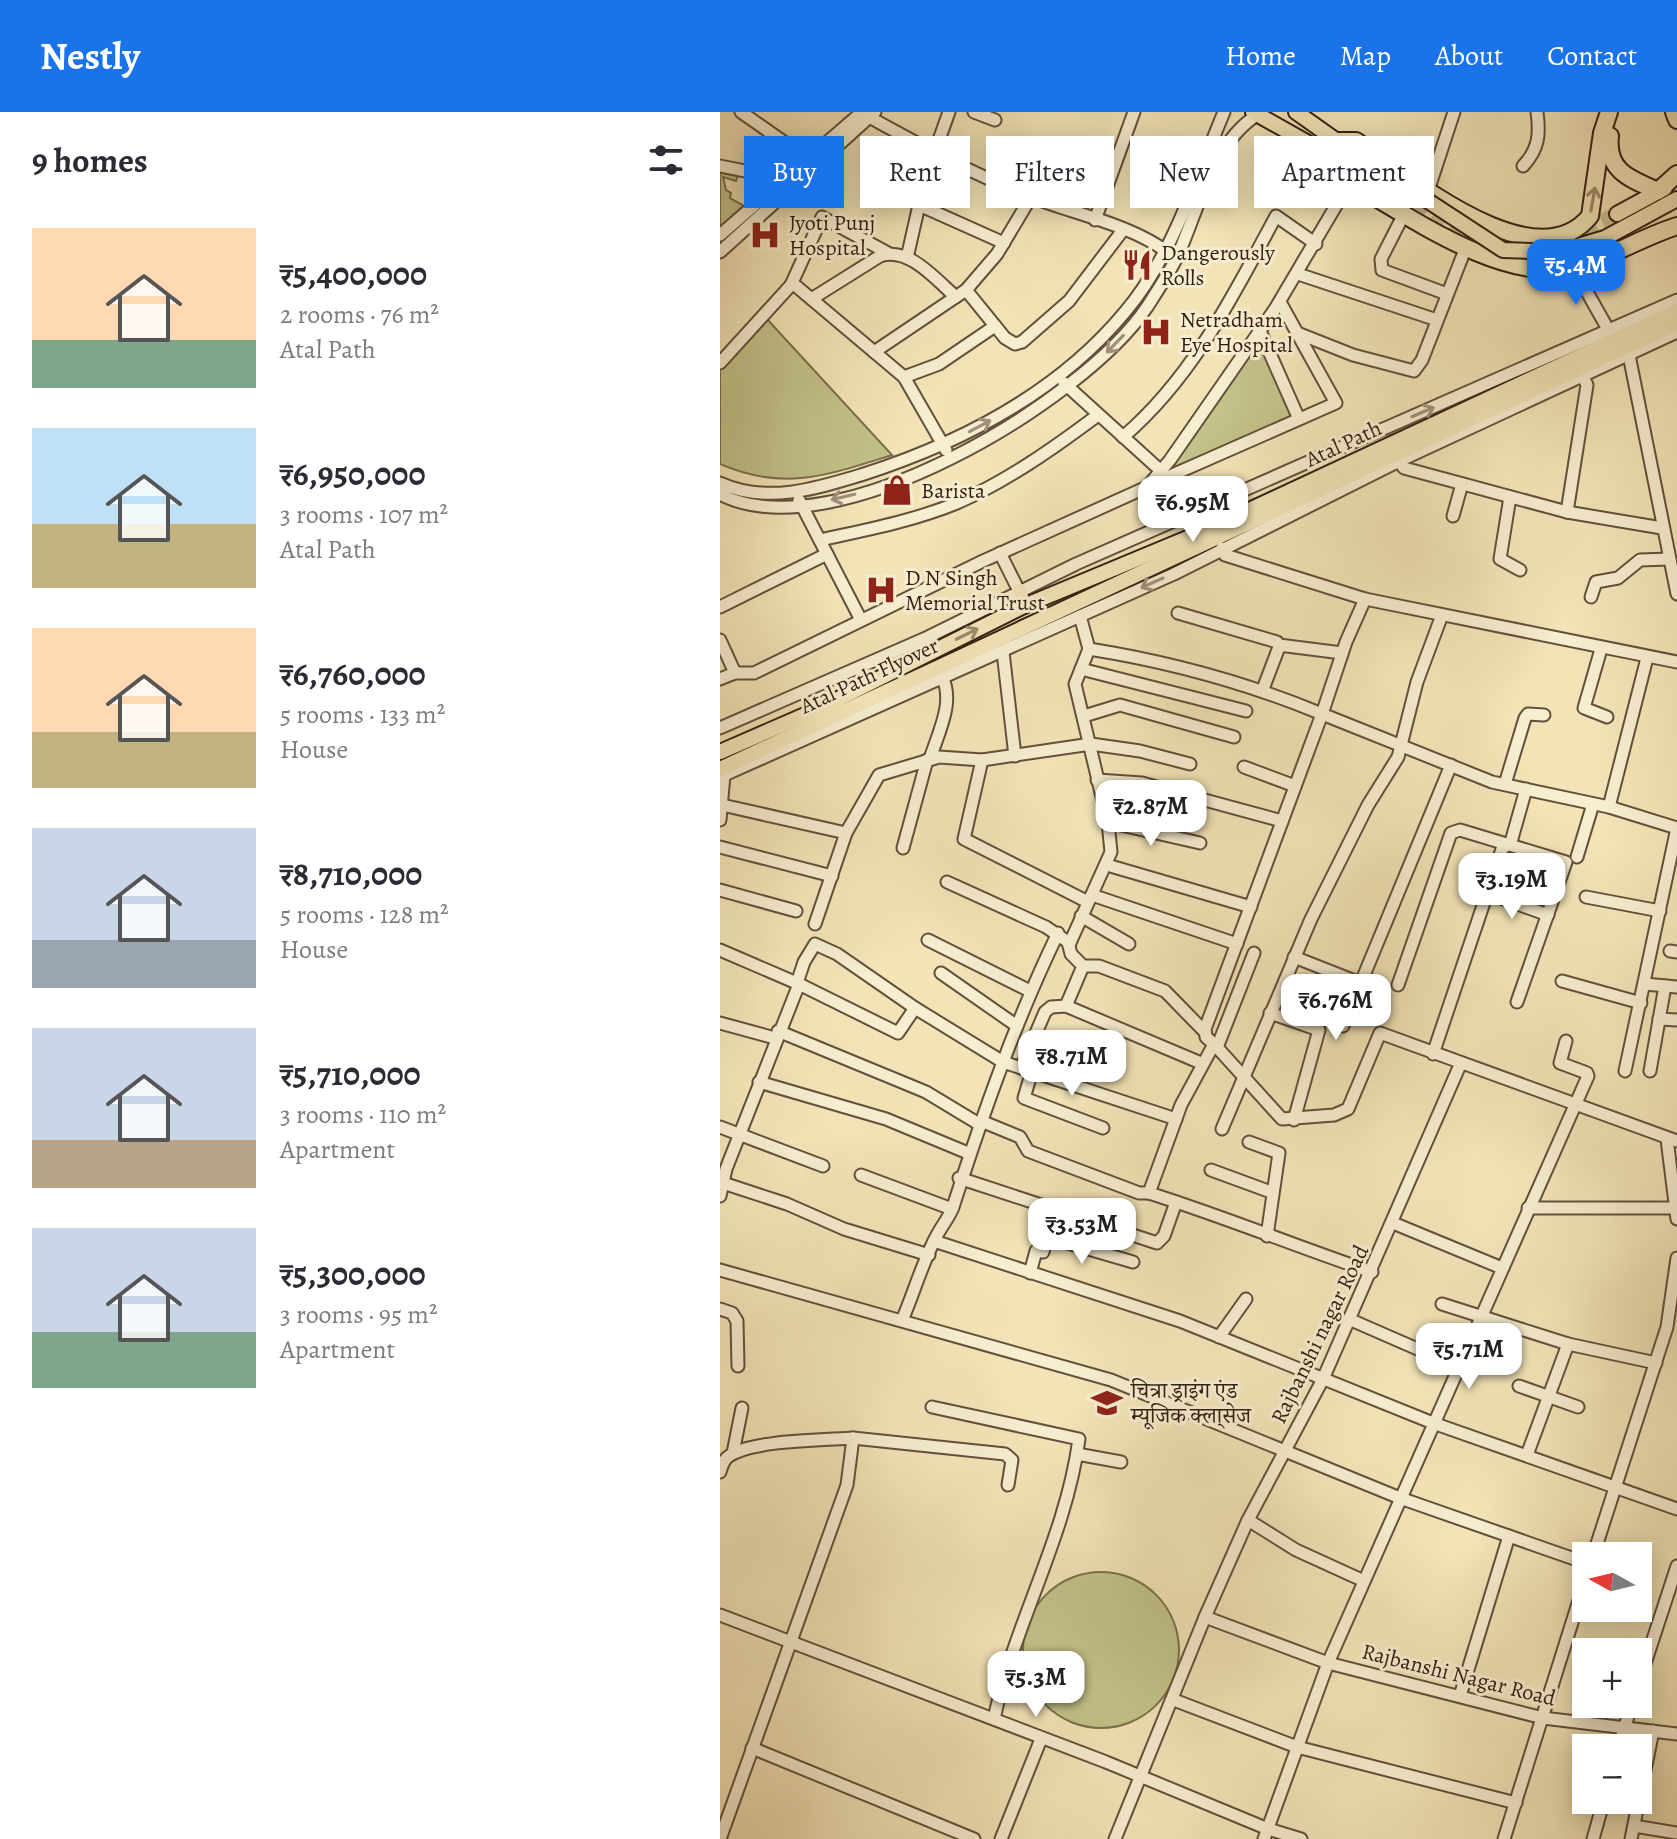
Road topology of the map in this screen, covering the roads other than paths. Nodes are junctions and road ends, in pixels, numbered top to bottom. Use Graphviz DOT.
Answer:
graph roads {
  1 [pos="741,112"];
  2 [pos="949,112"];
  3 [pos="974,112"];
  4 [pos="1134,112"];
  5 [pos="1224,112"];
  6 [pos="1454,112"];
  7 [pos="1538,112"];
  8 [pos="1549,112"];
  9 [pos="1609,112"];
  10 [pos="1618,112"];
  11 [pos="1674,112"];
  12 [pos="869,114"];
  13 [pos="1255,114"];
  14 [pos="1303,116"];
  15 [pos="995,120"];
  16 [pos="1677,120"];
  17 [pos="775,136"];
  18 [pos="839,136"];
  19 [pos="844,136"];
  20 [pos="905,136"];
  21 [pos="942,136"];
  22 [pos="1299,136"];
  23 [pos="1301,136"];
  24 [pos="1323,136"];
  25 [pos="720,166"];
  26 [pos="1523,166"];
  27 [pos="744,171"];
  28 [pos="1434,173"];
  29 [pos="1677,174"];
  30 [pos="1677,183"];
  31 [pos="1658,191"];
  32 [pos="1434,194"];
  33 [pos="1677,199"];
  34 [pos="758,208"];
  35 [pos="765,208"];
  36 [pos="918,208"];
  37 [pos="926,208"];
  38 [pos="1025,208"];
  39 [pos="1062,208"];
  40 [pos="1336,208"];
  41 [pos="1398,208"];
  42 [pos="1433,208"];
  43 [pos="1405,212"];
  44 [pos="1617,214"];
  45 [pos="1095,220"];
  46 [pos="1677,226"];
  47 [pos="1123,230"];
  48 [pos="720,235"];
  49 [pos="1004,243"];
  50 [pos="1316,244"];
  51 [pos="1466,247"];
  52 [pos="1165,250"];
  53 [pos="720,252"];
  54 [pos="888,253"];
  55 [pos="907,258"];
  56 [pos="1176,258"];
  57 [pos="1573,267"];
  58 [pos="1298,274"];
  59 [pos="791,285"];
  60 [pos="961,294"];
  61 [pos="1447,294"];
  62 [pos="813,298"];
  63 [pos="1677,300"];
  64 [pos="1280,302"];
  65 [pos="1677,311"];
  66 [pos="1437,320"];
  67 [pos="1677,323"];
  68 [pos="995,326"];
  69 [pos="1260,331"];
  70 [pos="1677,332"];
  71 [pos="1300,334"];
  72 [pos="1618,344"];
  73 [pos="874,352"];
  74 [pos="721,361"];
  75 [pos="904,377"];
  76 [pos="1058,377"];
  77 [pos="1583,377"];
  78 [pos="1068,387"];
  79 [pos="1098,415"];
  80 [pos="1299,419"];
  81 [pos="1123,437"];
  82 [pos="944,445"];
  83 [pos="951,459"];
  84 [pos="1399,461"];
  85 [pos="1161,471"];
  86 [pos="720,483"];
  87 [pos="1462,484"];
  88 [pos="1149,485"];
  89 [pos="795,491"];
  90 [pos="720,494"];
  91 [pos="1510,497"];
  92 [pos="802,506"];
  93 [pos="1567,512"];
  94 [pos="1453,516"];
  95 [pos="1662,528"];
  96 [pos="820,540"];
  97 [pos="1222,548"];
  98 [pos="1000,553"];
  99 [pos="827,554"];
  100 [pos="1669,559"];
  101 [pos="1520,570"];
  102 [pos="1019,591"];
  103 [pos="1677,594"];
  104 [pos="1591,597"];
  105 [pos="1365,599"];
  106 [pos="1024,606"];
  107 [pos="720,607"];
  108 [pos="1178,613"];
  109 [pos="1442,615"];
  110 [pos="1080,616"];
  111 [pos="861,620"];
  112 [pos="1038,627"];
  113 [pos="720,640"];
  114 [pos="1279,645"];
  115 [pos="1089,649"];
  116 [pos="1601,649"];
  117 [pos="1003,652"];
  118 [pos="1342,653"];
  119 [pos="1647,658"];
  120 [pos="1677,662"];
  121 [pos="1081,669"];
  122 [pos="735,673"];
  123 [pos="942,677"];
  124 [pos="720,679"];
  125 [pos="1263,689"];
  126 [pos="1246,711"];
  127 [pos="1322,714"];
  128 [pos="1544,715"];
  129 [pos="1084,716"];
  130 [pos="1607,717"];
  131 [pos="720,728"];
  132 [pos="1234,737"];
  133 [pos="1091,744"];
  134 [pos="1401,745"];
  135 [pos="720,752"];
  136 [pos="1015,756"];
  137 [pos="929,759"];
  138 [pos="982,760"];
  139 [pos="1190,764"];
  140 [pos="1451,765"];
  141 [pos="1244,767"];
  142 [pos="721,774"];
  143 [pos="1097,780"];
  144 [pos="1505,784"];
  145 [pos="1295,786"];
  146 [pos="1526,789"];
  147 [pos="1593,804"];
  148 [pos="722,805"];
  149 [pos="1609,807"];
  150 [pos="720,820"];
  151 [pos="1282,821"];
  152 [pos="1108,822"];
  153 [pos="1677,828"];
  154 [pos="846,833"];
  155 [pos="1511,842"];
  156 [pos="1200,843"];
  157 [pos="720,847"];
  158 [pos="903,848"];
  159 [pos="1577,857"];
  160 [pos="1107,865"];
  161 [pos="832,876"];
  162 [pos="947,882"];
  163 [pos="720,890"];
  164 [pos="1487,893"];
  165 [pos="1586,897"];
  166 [pos="1086,898"];
  167 [pos="1251,907"];
  168 [pos="796,911"];
  169 [pos="1660,911"];
  170 [pos="1548,915"];
  171 [pos="1081,916"];
  172 [pos="815,924"];
  173 [pos="1065,939"];
  174 [pos="928,940"];
  175 [pos="1129,944"];
  176 [pos="1237,944"];
  177 [pos="720,950"];
  178 [pos="1254,953"];
  179 [pos="1294,957"];
  180 [pos="1083,966"];
  181 [pos="941,973"];
  182 [pos="1562,981"];
  183 [pos="796,982"];
  184 [pos="1360,983"];
  185 [pos="1645,984"];
  186 [pos="1398,985"];
  187 [pos="1671,986"];
  188 [pos="1030,991"];
  189 [pos="1517,1002"];
  190 [pos="1641,1003"];
  191 [pos="1066,1006"];
  192 [pos="915,1008"];
  193 [pos="1270,1013"];
  194 [pos="1659,1019"];
  195 [pos="1677,1020"];
  196 [pos="720,1023"];
  197 [pos="1017,1026"];
  198 [pos="1343,1026"];
  199 [pos="1205,1032"];
  200 [pos="777,1035"];
  201 [pos="1566,1041"];
  202 [pos="1216,1045"];
  203 [pos="1433,1054"];
  204 [pos="1201,1063"];
  205 [pos="1460,1065"];
  206 [pos="1016,1066"];
  207 [pos="1625,1071"];
  208 [pos="1650,1071"];
  209 [pos="1243,1073"];
  210 [pos="759,1082"];
  211 [pos="1574,1103"];
  212 [pos="1176,1119"];
  213 [pos="1294,1120"];
  214 [pos="984,1123"];
  215 [pos="720,1127"];
  216 [pos="1103,1128"];
  217 [pos="1222,1129"];
  218 [pos="742,1134"];
  219 [pos="1672,1140"];
  220 [pos="1249,1142"];
  221 [pos="968,1153"];
  222 [pos="823,1166"];
  223 [pos="1211,1170"];
  224 [pos="861,1175"];
  225 [pos="723,1176"];
  226 [pos="963,1179"];
  227 [pos="1271,1192"];
  228 [pos="1149,1193"];
  229 [pos="720,1196"];
  230 [pos="1176,1202"];
  231 [pos="1528,1208"];
  232 [pos="952,1209"];
  233 [pos="1676,1213"];
  234 [pos="1393,1223"];
  235 [pos="1267,1236"];
  236 [pos="938,1244"];
  237 [pos="929,1255"];
  238 [pos="1677,1258"];
  239 [pos="1133,1262"];
  240 [pos="1502,1268"];
  241 [pos="720,1270"];
  242 [pos="1372,1272"];
  243 [pos="1030,1273"];
  244 [pos="1676,1277"];
  245 [pos="1246,1299"];
  246 [pos="1442,1304"];
  247 [pos="720,1309"];
  248 [pos="903,1318"];
  249 [pos="1481,1319"];
  250 [pos="1351,1320"];
  251 [pos="1219,1337"];
  252 [pos="1568,1344"];
  253 [pos="1656,1363"];
  254 [pos="738,1366"];
  255 [pos="1461,1368"];
  256 [pos="1323,1379"];
  257 [pos="1519,1386"];
  258 [pos="1548,1397"];
  259 [pos="932,1407"];
  260 [pos="1578,1407"];
  261 [pos="742,1408"];
  262 [pos="1433,1423"];
  263 [pos="853,1438"];
  264 [pos="1286,1449"];
  265 [pos="733,1453"];
  266 [pos="1077,1454"];
  267 [pos="1527,1455"];
  268 [pos="1121,1462"];
  269 [pos="720,1472"];
  270 [pos="1008,1485"];
  271 [pos="1615,1485"];
  272 [pos="1400,1498"];
  273 [pos="1677,1509"];
  274 [pos="1248,1520"];
  275 [pos="1509,1536"];
  276 [pos="1597,1542"];
  277 [pos="1572,1558"];
  278 [pos="1677,1566"];
  279 [pos="1364,1581"];
  280 [pos="720,1615"];
  281 [pos="1205,1617"];
  282 [pos="1572,1622"];
  283 [pos="792,1642"];
  284 [pos="1652,1642"];
  285 [pos="1328,1663"];
  286 [pos="1460,1696"];
  287 [pos="1174,1700"];
  288 [pos="1543,1718"];
  289 [pos="1627,1718"];
  290 [pos="994,1719"];
  291 [pos="1624,1728"];
  292 [pos="1653,1731"];
  293 [pos="1622,1734"];
  294 [pos="1677,1734"];
  295 [pos="1041,1739"];
  296 [pos="1297,1747"];
  297 [pos="752,1748"];
  298 [pos="1142,1777"];
  299 [pos="1516,1803"];
  300 [pos="1600,1814"];
  301 [pos="1634,1826"];
  302 [pos="1677,1833"];
  303 [pos="1266,1834"];
  304 [pos="720,1839"];
  305 [pos="974,1839"];
  306 [pos="1001,1839"];
  307 [pos="1115,1839"];
  308 [pos="1301,1839"];
  309 [pos="1504,1839"];
  310 [pos="1593,1839"];
  311 [pos="1631,1839"];
  1 -- 17 [label="street"];
  2 -- 21 [label="street"];
  3 -- 15 [label="street"];
  4 -- 45 [label="street"];
  5 -- 52 [label="street"];
  6 -- 28 [label="street"];
  7 -- 8 [label="street"];
  7 -- 26 [label="street"];
  32 -- 9 [label="highway, one-way"];
  10 -- 31 [label="highway"];
  11 -- 16 [label="highway"];
  12 -- 18 [label="street"];
  12 -- 19 [label="street"];
  12 -- 20 [label="street"];
  13 -- 22 [label="main road"];
  13 -- 56 [label="street"];
  14 -- 23 [label="main road"];
  14 -- 24 [label="main road"];
  25 -- 27 [label="street"];
  29 -- 31 [label="highway"];
  30 -- 31 [label="main road"];
  31 -- 44 [label="main road"];
  33 -- 42 [label="main road, bridge"];
  34 -- 48 [label="street"];
  35 -- 53 [label="street"];
  36 -- 55 [label="street"];
  37 -- 49 [label="street"];
  38 -- 49 [label="street"];
  39 -- 45 [label="street"];
  40 -- 50 [label="street"];
  41 -- 43 [label="highway"];
  43 -- 51 [label="highway"];
  43 -- 61 [label="street"];
  45 -- 47 [label="street"];
  46 -- 57 [label="highway"];
  47 -- 52 [label="street"];
  47 -- 68 [label="street"];
  49 -- 60 [label="street"];
  50 -- 58 [label="street"];
  50 -- 81 [label="street"];
  51 -- 57 [label="highway"];
  51 -- 61 [label="street"];
  52 -- 56 [label="street"];
  52 -- 76 [label="street"];
  54 -- 55 [label="street"];
  54 -- 59 [label="street"];
  54 -- 62 [label="street"];
  55 -- 60 [label="street"];
  56 -- 78 [label="street, one-way"];
  57 -- 72 [label="street"];
  58 -- 64 [label="street"];
  58 -- 66 [label="street"];
  59 -- 62 [label="street"];
  59 -- 74 [label="street"];
  60 -- 68 [label="street"];
  60 -- 73 [label="street"];
  61 -- 66 [label="street"];
  62 -- 73 [label="street"];
  63 -- 72 [label="street"];
  64 -- 69 [label="street"];
  64 -- 71 [label="street"];
  65 -- 72 [label="main road, Atal Path"];
  66 -- 71 [label="street"];
  67 -- 72 [label="main road, Atal Path"];
  68 -- 75 [label="street"];
  69 -- 80 [label="street"];
  69 -- 85 [label="street"];
  70 -- 72 [label="street"];
  71 -- 80 [label="street"];
  72 -- 77 [label="street"];
  72 -- 95 [label="street"];
  102 -- 72 [label="street, one-way"];
  72 -- 106 [label="main road, Atal Path"];
  72 -- 112 [label="main road, Atal Path"];
  73 -- 75 [label="street"];
  75 -- 82 [label="street"];
  76 -- 78 [label="street"];
  82 -- 76 [label="street, one-way"];
  77 -- 84 [label="street"];
  77 -- 93 [label="street"];
  78 -- 79 [label="street"];
  78 -- 83 [label="street"];
  79 -- 81 [label="street"];
  79 -- 96 [label="street"];
  80 -- 88 [label="street"];
  81 -- 85 [label="street"];
  82 -- 83 [label="street"];
  82 -- 89 [label="street"];
  83 -- 92 [label="street, one-way"];
  84 -- 87 [label="street"];
  84 -- 97 [label="street"];
  85 -- 88 [label="street"];
  86 -- 89 [label="street"];
  87 -- 91 [label="street"];
  87 -- 94 [label="street"];
  88 -- 98 [label="street"];
  89 -- 92 [label="street"];
  90 -- 92 [label="street"];
  91 -- 93 [label="street"];
  91 -- 101 [label="street"];
  92 -- 96 [label="street"];
  93 -- 95 [label="street"];
  95 -- 100 [label="street"];
  96 -- 99 [label="street"];
  97 -- 105 [label="street"];
  97 -- 110 [label="street, one-way"];
  98 -- 102 [label="street"];
  98 -- 111 [label="street"];
  99 -- 107 [label="street"];
  99 -- 111 [label="street"];
  100 -- 103 [label="street"];
  100 -- 104 [label="street"];
  102 -- 106 [label="main road"];
  102 -- 131 [label="street"];
  105 -- 109 [label="street"];
  105 -- 118 [label="street"];
  135 -- 106 [label="main road, Atal Path Flyover, one-way"];
  108 -- 114 [label="street"];
  109 -- 116 [label="street"];
  109 -- 134 [label="street"];
  110 -- 112 [label="street"];
  110 -- 115 [label="street"];
  111 -- 122 [label="street"];
  112 -- 117 [label="street"];
  112 -- 142 [label="main road, Atal Path Flyover"];
  113 -- 122 [label="street"];
  114 -- 118 [label="street"];
  114 -- 125 [label="street"];
  115 -- 121 [label="street"];
  115 -- 125 [label="street"];
  116 -- 119 [label="street"];
  116 -- 130 [label="street"];
  117 -- 123 [label="street"];
  117 -- 136 [label="street"];
  118 -- 127 [label="street"];
  119 -- 120 [label="street"];
  119 -- 149 [label="street"];
  121 -- 126 [label="street"];
  121 -- 129 [label="street"];
  122 -- 124 [label="street"];
  123 -- 137 [label="street"];
  123 -- 142 [label="street"];
  125 -- 127 [label="street"];
  127 -- 134 [label="street"];
  127 -- 145 [label="street"];
  128 -- 144 [label="street"];
  129 -- 132 [label="street"];
  129 -- 133 [label="street"];
  133 -- 136 [label="street"];
  133 -- 139 [label="street"];
  133 -- 143 [label="street"];
  134 -- 140 [label="street"];
  134 -- 179 [label="street"];
  136 -- 138 [label="street"];
  137 -- 138 [label="street"];
  137 -- 154 [label="street"];
  137 -- 158 [label="street"];
  138 -- 166 [label="street"];
  140 -- 144 [label="street"];
  140 -- 184 [label="street"];
  141 -- 145 [label="street"];
  142 -- 148 [label="street"];
  143 -- 151 [label="street"];
  143 -- 152 [label="street"];
  144 -- 146 [label="street"];
  145 -- 151 [label="street"];
  146 -- 147 [label="street"];
  146 -- 155 [label="street"];
  147 -- 149 [label="street"];
  147 -- 159 [label="street"];
  148 -- 150 [label="street"];
  148 -- 154 [label="street"];
  149 -- 153 [label="street"];
  151 -- 167 [label="street"];
  152 -- 156 [label="street"];
  152 -- 160 [label="street"];
  153 -- 169 [label="street"];
  154 -- 161 [label="street"];
  155 -- 164 [label="street"];
  155 -- 170 [label="street"];
  155 -- 186 [label="street"];
  157 -- 161 [label="street"];
  160 -- 166 [label="street"];
  160 -- 167 [label="street"];
  161 -- 172 [label="street"];
  162 -- 173 [label="street"];
  163 -- 168 [label="street"];
  164 -- 170 [label="street"];
  164 -- 203 [label="street"];
  165 -- 169 [label="street"];
  166 -- 171 [label="street"];
  166 -- 176 [label="street"];
  167 -- 176 [label="street"];
  169 -- 185 [label="street"];
  170 -- 189 [label="street"];
  171 -- 173 [label="street"];
  171 -- 175 [label="street"];
  173 -- 180 [label="street"];
  173 -- 188 [label="street"];
  174 -- 188 [label="street"];
  176 -- 199 [label="street"];
  177 -- 183 [label="street"];
  178 -- 202 [label="street"];
  179 -- 184 [label="street"];
  179 -- 193 [label="street"];
  180 -- 191 [label="street"];
  180 -- 199 [label="street"];
  181 -- 197 [label="street"];
  182 -- 190 [label="street"];
  183 -- 192 [label="street"];
  183 -- 192 [label="street"];
  183 -- 200 [label="street"];
  184 -- 198 [label="street"];
  185 -- 187 [label="street"];
  185 -- 190 [label="street"];
  187 -- 194 [label="street"];
  188 -- 197 [label="street"];
  190 -- 207 [label="street"];
  191 -- 204 [label="street"];
  191 -- 206 [label="street"];
  192 -- 206 [label="street"];
  193 -- 209 [label="street"];
  193 -- 213 [label="street"];
  194 -- 195 [label="street"];
  194 -- 208 [label="street"];
  196 -- 200 [label="street"];
  197 -- 206 [label="street"];
  199 -- 202 [label="street"];
  200 -- 210 [label="street"];
  200 -- 214 [label="street"];
  201 -- 211 [label="street"];
  202 -- 204 [label="street"];
  202 -- 209 [label="street"];
  203 -- 205 [label="street"];
  203 -- 213 [label="street"];
  204 -- 212 [label="street"];
  205 -- 211 [label="street"];
  205 -- 234 [label="street, Rajbanshi nagar Road"];
  206 -- 212 [label="street"];
  206 -- 214 [label="street"];
  206 -- 216 [label="street"];
  209 -- 213 [label="street"];
  209 -- 217 [label="street"];
  210 -- 218 [label="street"];
  210 -- 221 [label="street"];
  211 -- 219 [label="street"];
  211 -- 231 [label="street"];
  212 -- 228 [label="street"];
  214 -- 221 [label="street"];
  214 -- 228 [label="street"];
  215 -- 218 [label="street"];
  218 -- 222 [label="street"];
  218 -- 225 [label="street"];
  219 -- 233 [label="street"];
  220 -- 227 [label="street"];
  221 -- 226 [label="street"];
  223 -- 227 [label="street"];
  224 -- 232 [label="street"];
  225 -- 229 [label="street"];
  225 -- 237 [label="street"];
  226 -- 230 [label="street"];
  226 -- 232 [label="street"];
  227 -- 235 [label="street"];
  228 -- 230 [label="street"];
  230 -- 235 [label="street"];
  231 -- 233 [label="street"];
  231 -- 240 [label="street"];
  232 -- 236 [label="street"];
  234 -- 240 [label="street"];
  234 -- 242 [label="street, Rajbanshi nagar Road"];
  235 -- 242 [label="street"];
  236 -- 237 [label="street"];
  236 -- 243 [label="street"];
  237 -- 248 [label="street"];
  238 -- 244 [label="street"];
  239 -- 243 [label="street"];
  240 -- 249 [label="street"];
  241 -- 248 [label="street"];
  242 -- 250 [label="street, Rajbanshi nagar Road"];
  243 -- 251 [label="street"];
  244 -- 253 [label="street"];
  245 -- 251 [label="street"];
  246 -- 249 [label="street"];
  247 -- 254 [label="street"];
  248 -- 264 [label="street"];
  249 -- 252 [label="street"];
  249 -- 255 [label="street"];
  250 -- 255 [label="street"];
  250 -- 256 [label="street, Rajbanshi nagar Road"];
  251 -- 256 [label="street"];
  252 -- 253 [label="street"];
  252 -- 258 [label="street"];
  253 -- 271 [label="street"];
  255 -- 262 [label="street"];
  256 -- 262 [label="street"];
  256 -- 264 [label="street, Rajbanshi nagar Road"];
  257 -- 258 [label="street"];
  258 -- 260 [label="street"];
  258 -- 267 [label="street"];
  259 -- 266 [label="street"];
  261 -- 265 [label="street"];
  262 -- 267 [label="street"];
  262 -- 272 [label="street"];
  263 -- 265 [label="street"];
  263 -- 270 [label="street"];
  263 -- 283 [label="street"];
  264 -- 272 [label="street"];
  264 -- 274 [label="street, Rajbanshi nagar Road"];
  265 -- 269 [label="street"];
  266 -- 268 [label="street"];
  266 -- 290 [label="street"];
  267 -- 271 [label="street"];
  271 -- 273 [label="street"];
  271 -- 276 [label="street"];
  272 -- 275 [label="street"];
  272 -- 279 [label="street"];
  274 -- 279 [label="street"];
  274 -- 281 [label="street, Rajbanshi nagar Road"];
  275 -- 277 [label="street"];
  275 -- 286 [label="street"];
  278 -- 284 [label="street"];
  279 -- 285 [label="street"];
  280 -- 283 [label="street"];
  281 -- 285 [label="street, Rajbanshi nagar Road"];
  281 -- 287 [label="street, Rajbanshi nagar Road"];
  282 -- 288 [label="street"];
  283 -- 290 [label="street"];
  283 -- 297 [label="street"];
  285 -- 286 [label="street, Rajbanshi Nagar Road"];
  285 -- 296 [label="street"];
  286 -- 288 [label="street, Rajbanshi Nagar Road"];
  287 -- 296 [label="street"];
  287 -- 298 [label="street, Rajbanshi nagar Road"];
  288 -- 291 [label="street, Rajbanshi Nagar Road"];
  288 -- 299 [label="street"];
  289 -- 291 [label="street"];
  290 -- 295 [label="street"];
  291 -- 292 [label="street, Rajbanshi Nagar Road"];
  291 -- 293 [label="street"];
  292 -- 294 [label="street, Rajbanshi Nagar Road"];
  292 -- 301 [label="street"];
  295 -- 298 [label="street"];
  295 -- 306 [label="street"];
  296 -- 299 [label="street"];
  296 -- 303 [label="street"];
  297 -- 304 [label="street"];
  297 -- 305 [label="street"];
  298 -- 303 [label="street"];
  298 -- 307 [label="street, Rajbanshi nagar Road"];
  299 -- 309 [label="street"];
  300 -- 310 [label="street"];
  301 -- 302 [label="street"];
  301 -- 311 [label="street"];
  303 -- 308 [label="street"];
}
